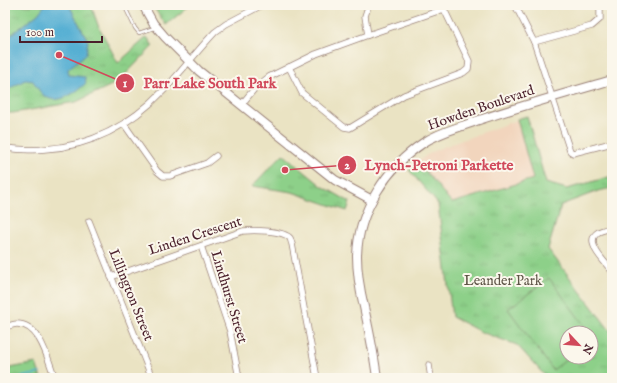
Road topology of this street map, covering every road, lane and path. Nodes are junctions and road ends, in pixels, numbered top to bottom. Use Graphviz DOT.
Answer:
graph roads {
  1 [pos="124,5"];
  2 [pos="143,5"];
  3 [pos="262,5"];
  4 [pos="515,5"];
  5 [pos="599,5"];
  6 [pos="443,7"];
  7 [pos="367,10"];
  8 [pos="156,26"];
  9 [pos="368,35"];
  10 [pos="534,42"];
  11 [pos="189,62"];
  12 [pos="289,67"];
  13 [pos="612,80"];
  14 [pos="552,98"];
  15 [pos="241,105"];
  16 [pos="124,124"];
  17 [pos="612,143"];
  18 [pos="5,148"];
  19 [pos="216,156"];
  20 [pos="372,200"];
  21 [pos="89,221"];
  22 [pos="612,228"];
  23 [pos="201,246"];
  24 [pos="612,272"];
  25 [pos="111,277"];
  26 [pos="5,327"];
  27 [pos="429,365"];
  28 [pos="55,378"];
  29 [pos="152,378"];
  30 [pos="239,378"];
  31 [pos="317,378"];
  32 [pos="377,378"];
  33 [pos="431,378"];
  1 -- 8 [label="lane"];
  2 -- 8 [label="street"];
  3 -- 11 [label="street"];
  4 -- 10 [label="street"];
  5 -- 10 [label="street"];
  6 -- 9 [label="street"];
  6 -- 12 [label="street"];
  7 -- 9 [label="street"];
  8 -- 11 [label="street"];
  9 -- 12 [label="street"];
  10 -- 14 [label="street"];
  11 -- 15 [label="street"];
  11 -- 16 [label="street"];
  12 -- 15 [label="street"];
  13 -- 14 [label="street, Howden Boulevard"];
  14 -- 17 [label="street"];
  14 -- 20 [label="street, Howden Boulevard"];
  15 -- 20 [label="street"];
  16 -- 18 [label="street"];
  16 -- 19 [label="street"];
  20 -- 32 [label="street, Howden Boulevard"];
  21 -- 25 [label="street, Lillington Street"];
  22 -- 24 [label="street"];
  23 -- 25 [label="street, Linden Crescent"];
  23 -- 30 [label="street, Lindhurst Street"];
  23 -- 31 [label="street, Linden Crescent"];
  25 -- 29 [label="street, Lillington Street"];
  26 -- 28 [label="street"];
  27 -- 33 [label="street"];
}
